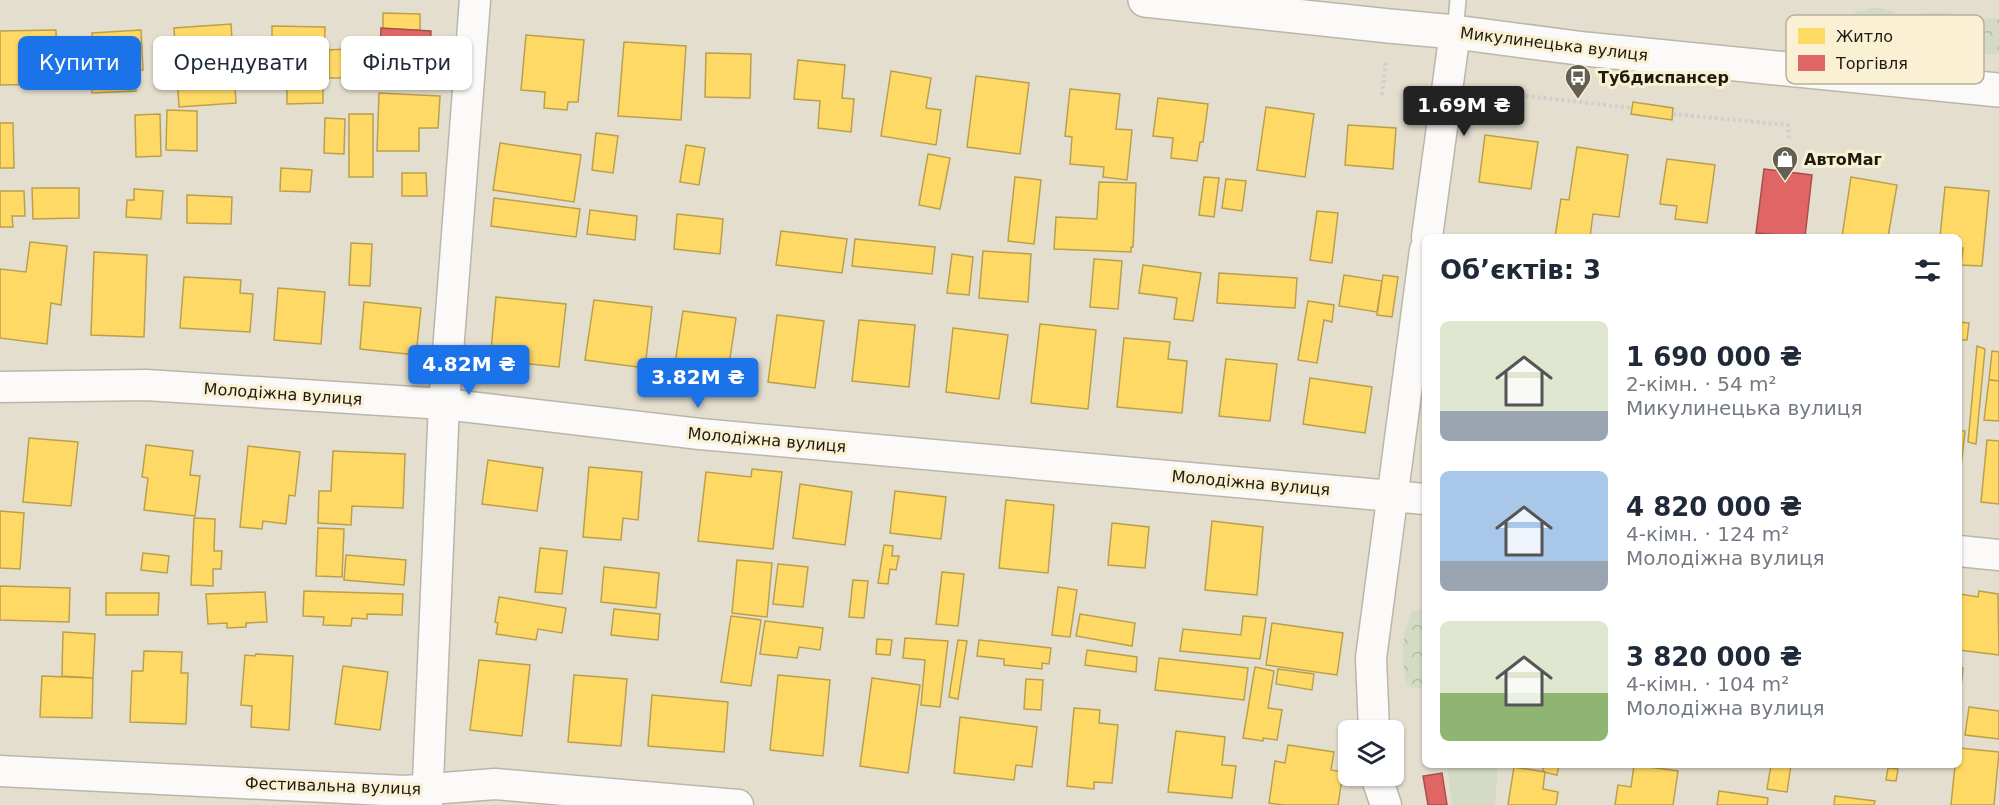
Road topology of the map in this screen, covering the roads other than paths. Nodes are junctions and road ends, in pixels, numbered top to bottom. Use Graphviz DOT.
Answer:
graph roads {
  1 [pos="475,0"];
  2 [pos="1144,0"];
  3 [pos="1456,16"];
  4 [pos="1786,69"];
  5 [pos="1938,84"];
  6 [pos="1999,90"];
  7 [pos="1427,234"];
  8 [pos="1422,273"];
  9 [pos="0,387"];
  10 [pos="444,404"];
  11 [pos="1393,496"];
  12 [pos="1422,498"];
  13 [pos="1962,551"];
  14 [pos="1999,555"];
  15 [pos="1374,720"];
  16 [pos="0,771"];
  17 [pos="1379,786"];
  18 [pos="427,797"];
  19 [pos="738,805"];
  20 [pos="1386,805"];
  1 -- 10 [label="street"];
  2 -- 3 [label="highway, Микулинецька вулиця"];
  3 -- 4 [label="highway, Микулинецька вулиця"];
  3 -- 7 [label="street"];
  5 -- 6 [label="highway, Микулинецька вулиця"];
  8 -- 11 [label="street"];
  9 -- 10 [label="street, Молодіжна вулиця"];
  10 -- 11 [label="street, Молодіжна вулиця"];
  10 -- 18 [label="street"];
  11 -- 12 [label="street, Молодіжна вулиця"];
  11 -- 15 [label="street"];
  13 -- 14 [label="street"];
  16 -- 18 [label="street, Фестивальна вулиця"];
  17 -- 20 [label="street"];
  18 -- 19 [label="street, Фестивальна вулиця"];
}
